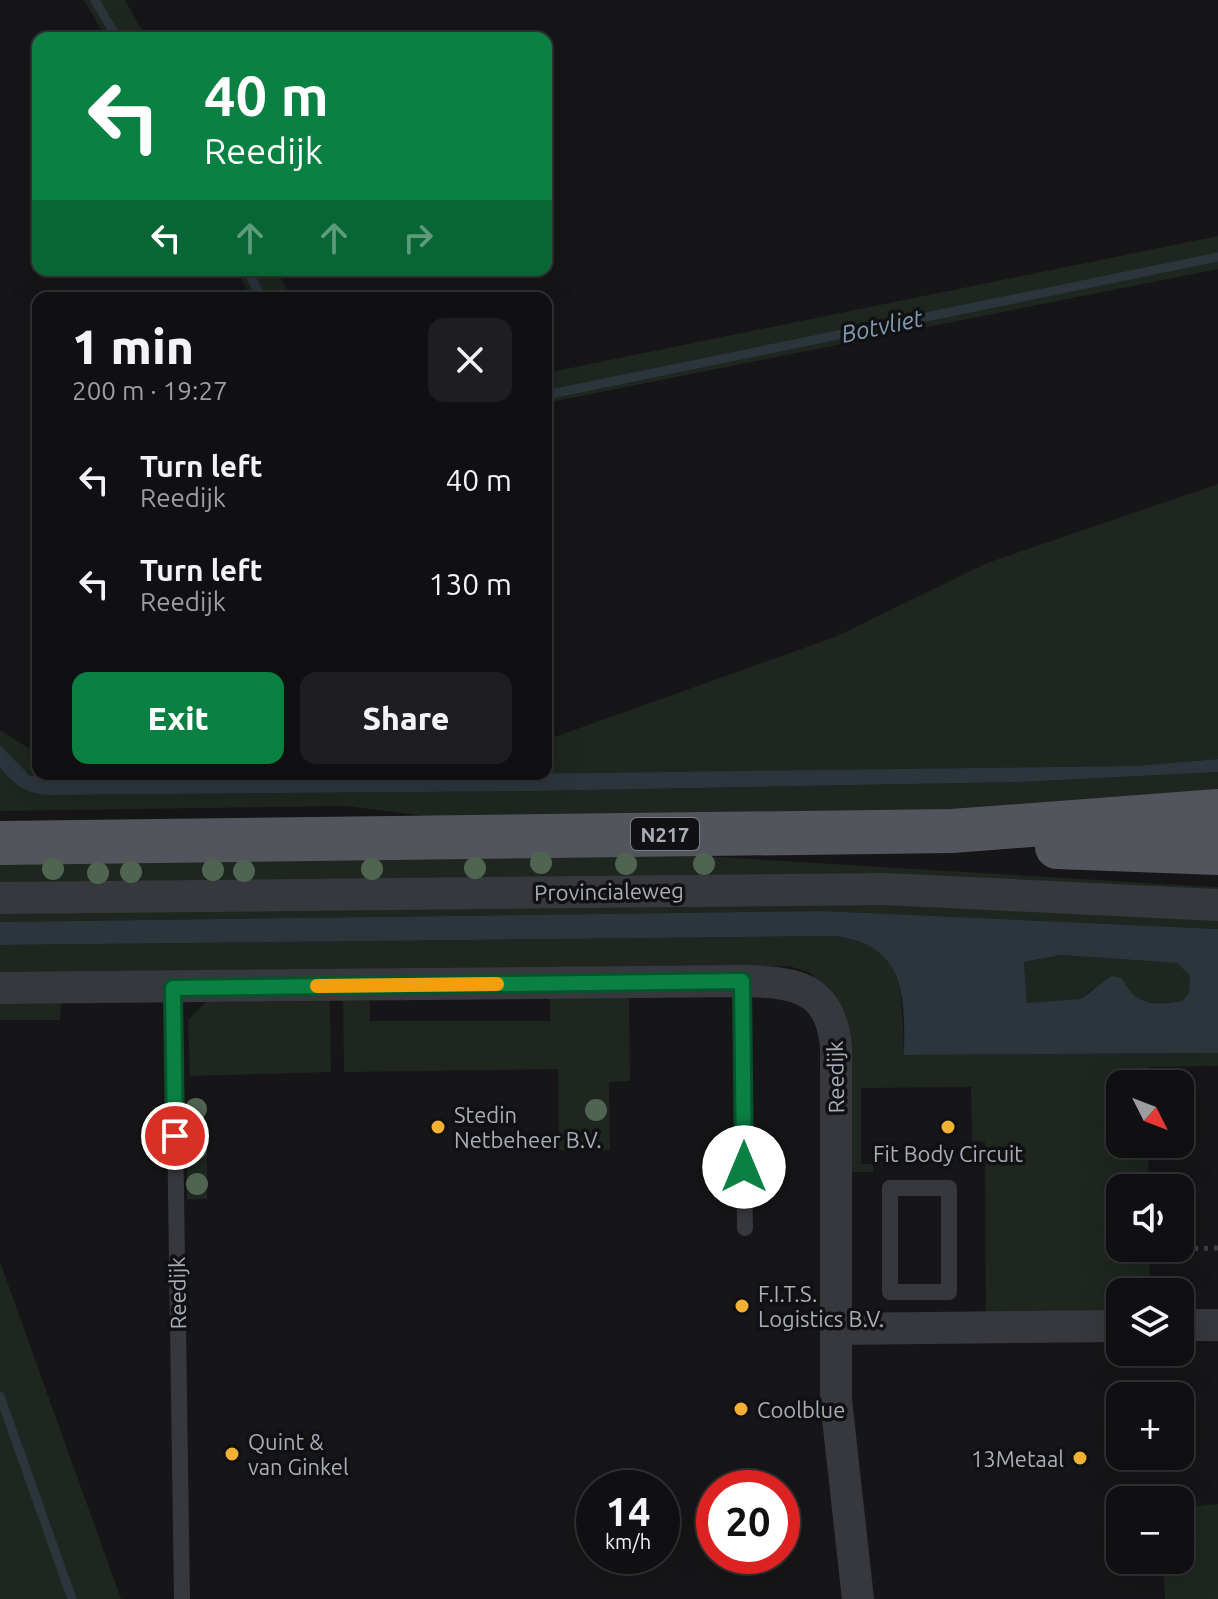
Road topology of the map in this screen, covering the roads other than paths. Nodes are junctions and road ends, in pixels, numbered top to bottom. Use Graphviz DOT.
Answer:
graph roads {
  1 [pos="1218,811"];
  2 [pos="952,831"];
  3 [pos="0,843"];
  4 [pos="1218,853"];
  5 [pos="0,898"];
  6 [pos="1218,905"];
  7 [pos="742,981"];
  8 [pos="0,988"];
  9 [pos="173,988"];
  10 [pos="745,1228"];
  11 [pos="949,1310"];
  12 [pos="1106,1325"];
  13 [pos="1194,1325"];
  14 [pos="1218,1325"];
  15 [pos="836,1329"];
  16 [pos="182,1599"];
  17 [pos="858,1599"];
  1 -- 2 [label="main road, N217"];
  2 -- 3 [label="main road, N217"];
  2 -- 4 [label="main road, N217"];
  5 -- 6 [label="street, Provincialeweg"];
  7 -- 9 [label="street, Reedijk"];
  7 -- 10 [label="lane"];
  7 -- 15 [label="street, Reedijk"];
  8 -- 9 [label="street, Reedijk"];
  9 -- 16 [label="lane, Reedijk"];
  11 -- 11 [label="lane"];
  11 -- 12 [label="street"];
  11 -- 15 [label="street"];
  13 -- 14 [label="street"];
  15 -- 17 [label="street, Reedijk"];
}
